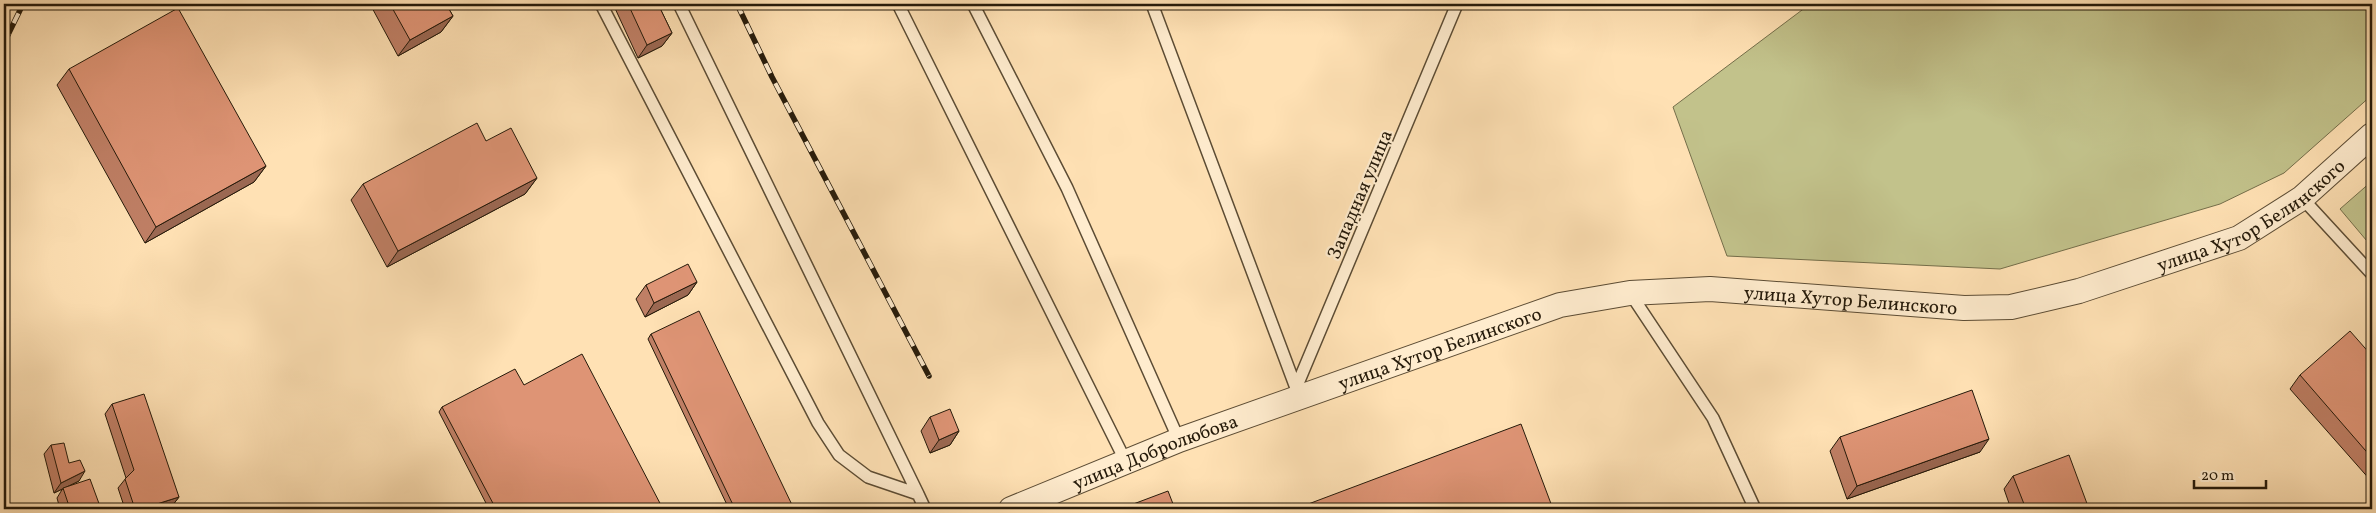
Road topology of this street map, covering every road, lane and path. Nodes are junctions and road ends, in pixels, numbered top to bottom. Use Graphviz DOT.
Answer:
graph roads {
  1 [pos="601,4"];
  2 [pos="680,4"];
  3 [pos="898,4"];
  4 [pos="973,4"];
  5 [pos="1152,4"];
  6 [pos="1457,4"];
  7 [pos="2372,135"];
  8 [pos="2302,198"];
  9 [pos="2372,274"];
  10 [pos="1630,293"];
  11 [pos="1298,393"];
  12 [pos="1179,440"];
  13 [pos="1126,462"];
  14 [pos="918,494"];
  15 [pos="925,509"];
  16 [pos="1011,509"];
  17 [pos="1755,509"];
  1 -- 14 [label="lane"];
  2 -- 14 [label="lane"];
  3 -- 13 [label="lane"];
  4 -- 12 [label="lane"];
  5 -- 11 [label="lane"];
  6 -- 11 [label="lane, Западная улица"];
  7 -- 8 [label="street, улица Хутор Белинского"];
  8 -- 9 [label="lane"];
  8 -- 10 [label="street, улица Хутор Белинского"];
  10 -- 11 [label="street, улица Хутор Белинского"];
  10 -- 17 [label="lane"];
  11 -- 12 [label="street, улица Добролюбова"];
  12 -- 13 [label="street, улица Добролюбова"];
  13 -- 16 [label="street, улица Добролюбова"];
  14 -- 15 [label="lane"];
}
